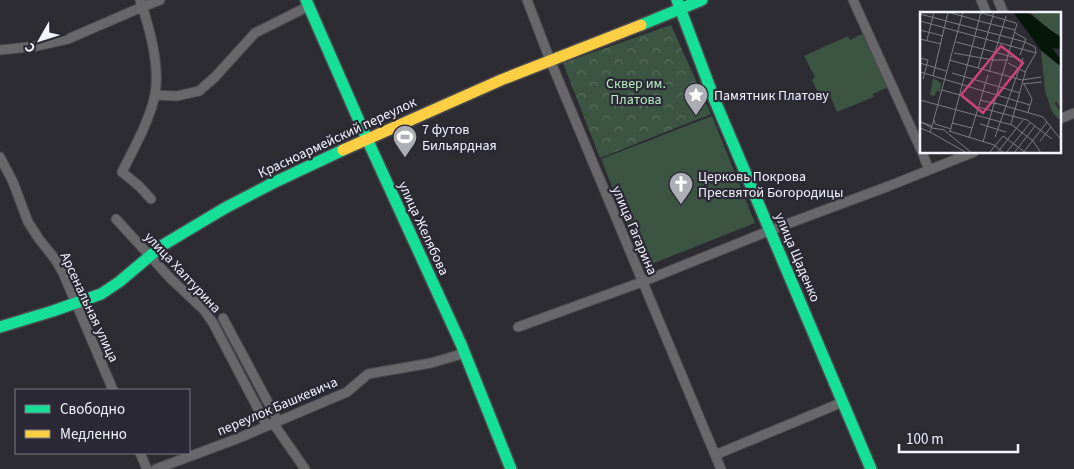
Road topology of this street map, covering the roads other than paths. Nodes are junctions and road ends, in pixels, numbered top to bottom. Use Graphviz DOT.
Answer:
graph roads {
  1 [pos="160,0"];
  2 [pos="527,0"];
  3 [pos="702,0"];
  4 [pos="853,0"];
  5 [pos="981,0"];
  6 [pos="998,0"];
  7 [pos="141,3"];
  8 [pos="308,3"];
  9 [pos="679,5"];
  10 [pos="986,12"];
  11 [pos="1003,12"];
  12 [pos="0,50"];
  13 [pos="550,60"];
  14 [pos="155,95"];
  15 [pos="1074,113"];
  16 [pos="1062,118"];
  17 [pos="367,139"];
  18 [pos="920,148"];
  19 [pos="923,154"];
  20 [pos="969,154"];
  21 [pos="0,157"];
  22 [pos="929,170"];
  23 [pos="151,199"];
  24 [pos="116,220"];
  25 [pos="771,230"];
  26 [pos="149,256"];
  27 [pos="642,282"];
  28 [pos="75,304"];
  29 [pos="223,318"];
  30 [pos="0,326"];
  31 [pos="518,327"];
  32 [pos="465,353"];
  33 [pos="112,389"];
  34 [pos="842,402"];
  35 [pos="273,423"];
  36 [pos="140,454"];
  37 [pos="715,456"];
  38 [pos="147,469"];
  39 [pos="156,469"];
  40 [pos="305,469"];
  41 [pos="512,469"];
  42 [pos="721,469"];
  43 [pos="871,469"];
  1 -- 7 [label="street"];
  2 -- 13 [label="street, улица Гагарина"];
  3 -- 9 [label="street, Красноармейский переулок"];
  4 -- 18 [label="street"];
  5 -- 10 [label="street"];
  6 -- 11 [label="street"];
  7 -- 12 [label="street"];
  7 -- 14 [label="street"];
  8 -- 14 [label="street"];
  8 -- 17 [label="street, улица Желябова"];
  9 -- 13 [label="street, Красноармейский переулок"];
  9 -- 25 [label="street, улица Щаденко"];
  13 -- 17 [label="street, Красноармейский переулок"];
  13 -- 27 [label="street, улица Гагарина"];
  14 -- 23 [label="street"];
  15 -- 16 [label="street"];
  17 -- 26 [label="street, Красноармейский переулок"];
  17 -- 32 [label="street, улица Желябова"];
  19 -- 22 [label="street"];
  20 -- 22 [label="street"];
  21 -- 28 [label="street, Арсенальная улица"];
  22 -- 25 [label="street"];
  24 -- 26 [label="street, улица Халтурина"];
  25 -- 27 [label="street"];
  25 -- 34 [label="street, улица Щаденко"];
  26 -- 28 [label="street, Красноармейский переулок"];
  26 -- 35 [label="street, улица Халтурина"];
  27 -- 31 [label="street"];
  27 -- 37 [label="street, улица Гагарина"];
  28 -- 30 [label="street, Красноармейский переулок"];
  28 -- 33 [label="street, Арсенальная улица"];
  29 -- 35 [label="street"];
  32 -- 35 [label="street, переулок Башкевича"];
  32 -- 41 [label="street, улица Желябова"];
  34 -- 37 [label="street"];
  34 -- 43 [label="street, улица Щаденко"];
  35 -- 39 [label="street, переулок Башкевича"];
  35 -- 40 [label="street, улица Халтурина"];
  36 -- 38 [label="street"];
  37 -- 42 [label="street, улица Гагарина"];
}
